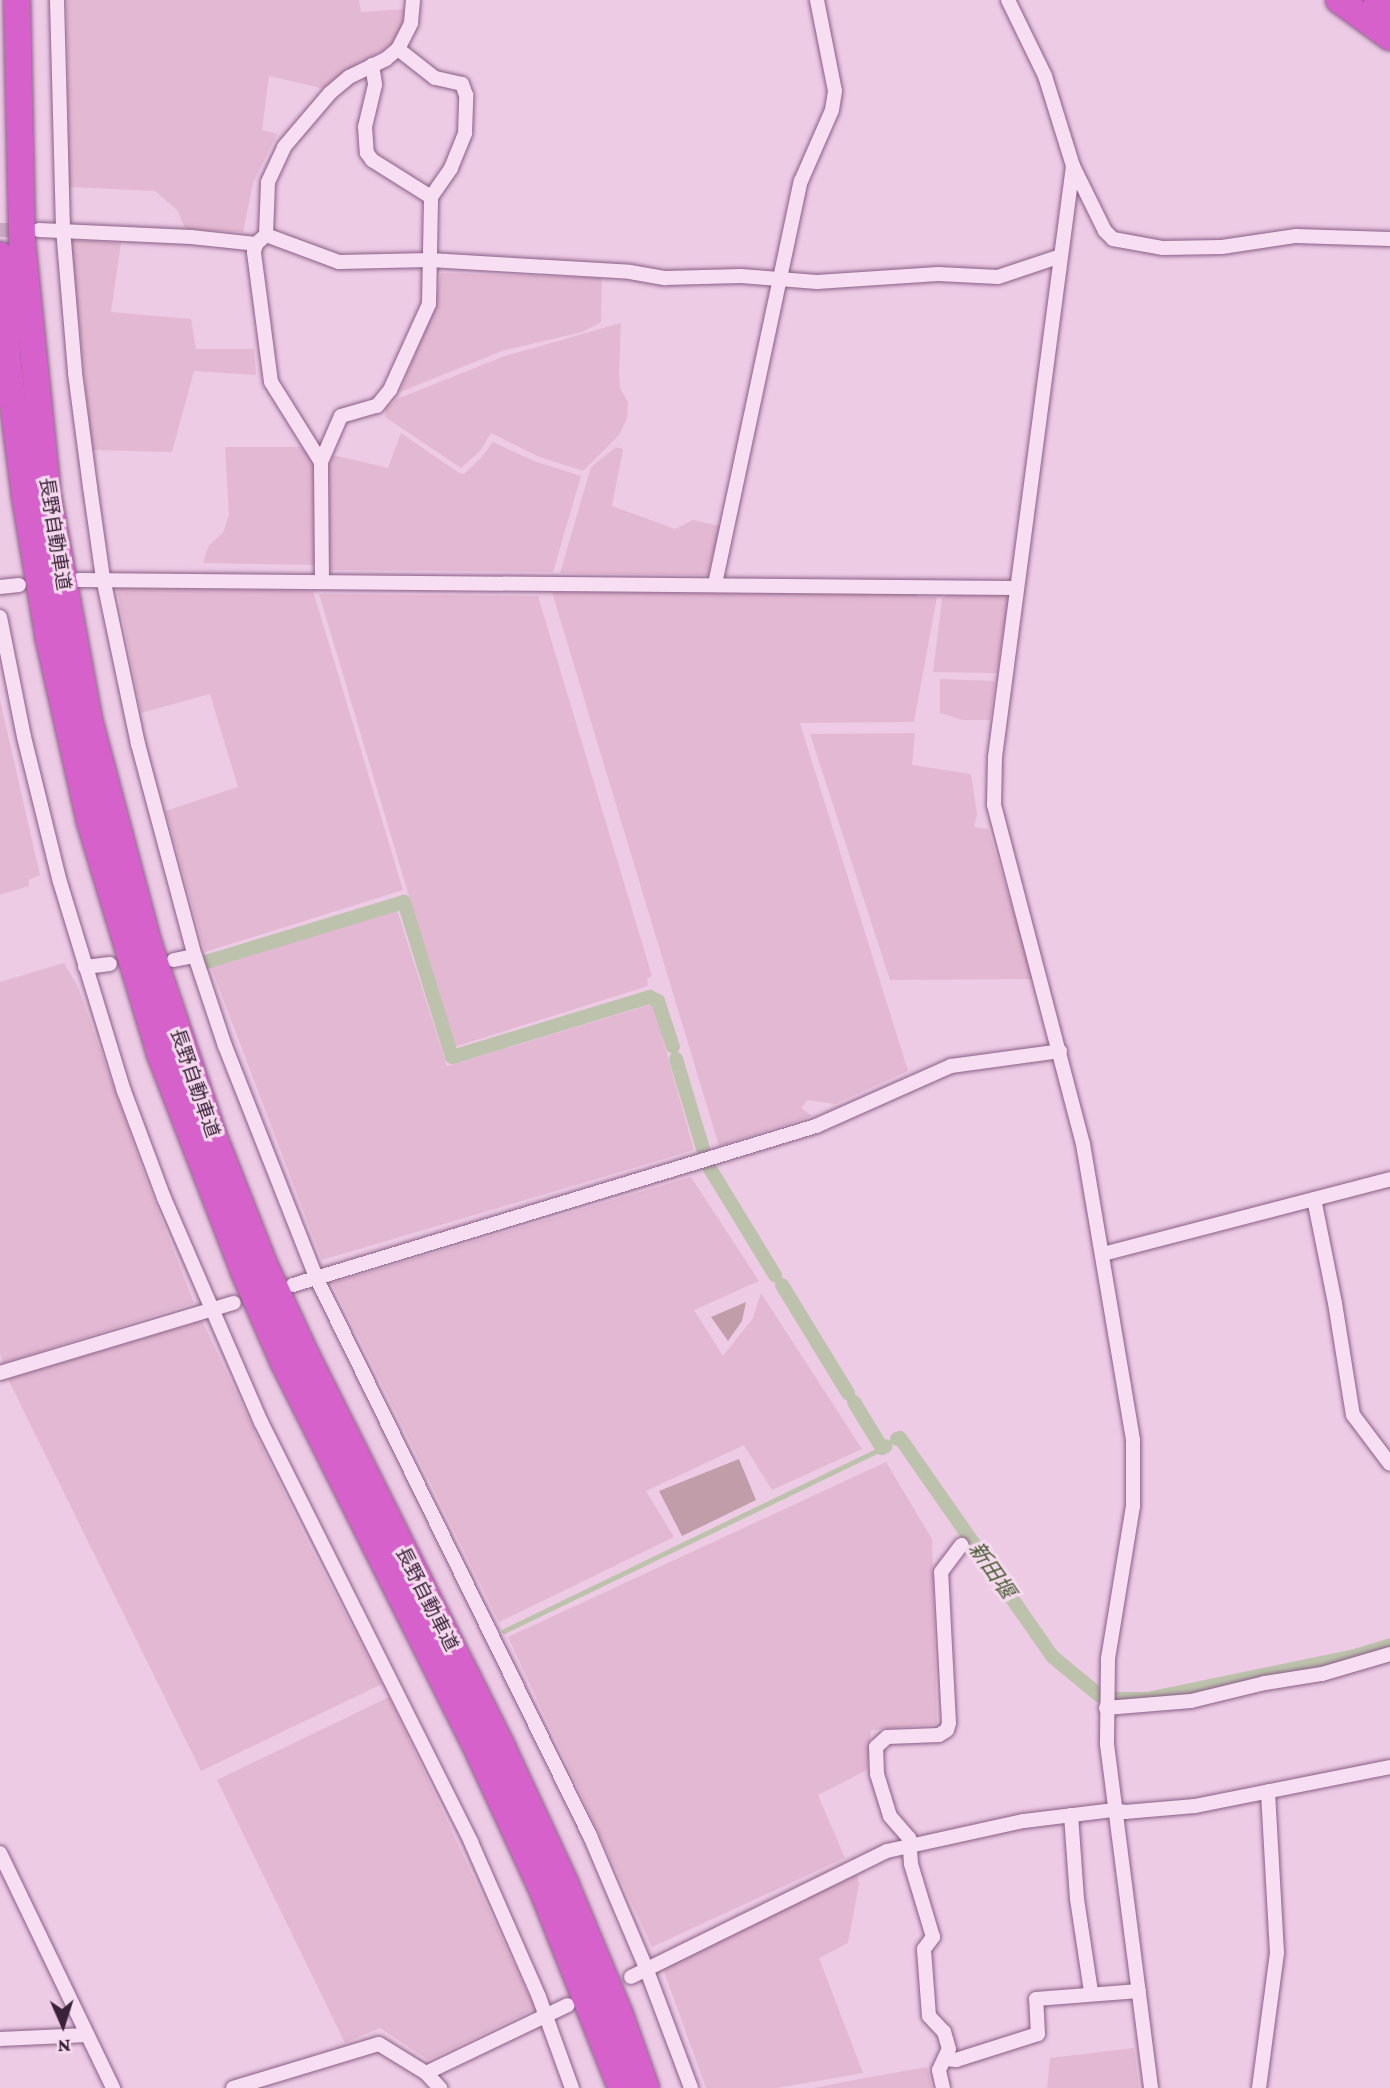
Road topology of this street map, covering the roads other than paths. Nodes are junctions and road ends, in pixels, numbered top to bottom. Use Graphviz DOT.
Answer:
graph roads {
  1 [pos="17,0"];
  2 [pos="57,0"];
  3 [pos="413,0"];
  4 [pos="817,0"];
  5 [pos="1008,0"];
  6 [pos="1339,0"];
  7 [pos="1377,0"];
  8 [pos="1390,8"];
  9 [pos="1390,37"];
  10 [pos="398,49"];
  11 [pos="372,65"];
  12 [pos="1073,166"];
  13 [pos="431,197"];
  14 [pos="63,229"];
  15 [pos="39,230"];
  16 [pos="1390,239"];
  17 [pos="261,240"];
  18 [pos="0,255"];
  19 [pos="1061,256"];
  20 [pos="430,260"];
  21 [pos="782,281"];
  22 [pos="321,462"];
  23 [pos="103,578"];
  24 [pos="79,580"];
  25 [pos="322,580"];
  26 [pos="715,584"];
  27 [pos="19,585"];
  28 [pos="0,587"];
  29 [pos="1016,588"];
  30 [pos="0,617"];
  31 [pos="195,956"];
  32 [pos="174,960"];
  33 [pos="110,964"];
  34 [pos="85,967"];
  35 [pos="1060,1051"];
  36 [pos="1390,1179"];
  37 [pos="1314,1199"];
  38 [pos="1103,1254"];
  39 [pos="316,1277"];
  40 [pos="293,1285"];
  41 [pos="234,1303"];
  42 [pos="210,1310"];
  43 [pos="0,1373"];
  44 [pos="1390,1464"];
  45 [pos="961,1545"];
  46 [pos="1390,1654"];
  47 [pos="1106,1708"];
  48 [pos="1390,1767"];
  49 [pos="1268,1791"];
  50 [pos="1114,1810"];
  51 [pos="1072,1815"];
  52 [pos="909,1846"];
  53 [pos="0,1853"];
  54 [pos="646,1968"];
  55 [pos="631,1977"];
  56 [pos="1139,1991"];
  57 [pos="1091,1992"];
  58 [pos="568,2005"];
  59 [pos="546,2015"];
  60 [pos="87,2035"];
  61 [pos="0,2039"];
  62 [pos="946,2059"];
  63 [pos="426,2073"];
  64 [pos="113,2088"];
  65 [pos="233,2088"];
  66 [pos="440,2088"];
  67 [pos="572,2088"];
  68 [pos="621,2088"];
  69 [pos="646,2088"];
  70 [pos="691,2088"];
  71 [pos="943,2088"];
  72 [pos="1152,2088"];
  73 [pos="1259,2088"];
  1 -- 69 [label="highway, 長野自動車道"];
  2 -- 14 [label="street"];
  3 -- 10 [label="street"];
  4 -- 21 [label="street"];
  5 -- 12 [label="street"];
  6 -- 9 [label="highway"];
  7 -- 8 [label="highway"];
  10 -- 11 [label="street"];
  10 -- 13 [label="street"];
  11 -- 13 [label="street"];
  11 -- 17 [label="street"];
  12 -- 16 [label="street"];
  12 -- 19 [label="street"];
  13 -- 20 [label="street"];
  14 -- 15 [label="street"];
  14 -- 17 [label="street"];
  14 -- 23 [label="street"];
  17 -- 20 [label="street"];
  17 -- 22 [label="street"];
  18 -- 68 [label="highway, 長野自動車道"];
  19 -- 21 [label="street"];
  19 -- 29 [label="street"];
  20 -- 21 [label="street"];
  20 -- 22 [label="street"];
  21 -- 26 [label="street"];
  22 -- 25 [label="street"];
  23 -- 24 [label="street"];
  23 -- 25 [label="street"];
  23 -- 31 [label="street"];
  25 -- 26 [label="street"];
  26 -- 29 [label="street"];
  27 -- 28 [label="street"];
  29 -- 35 [label="street"];
  30 -- 34 [label="street"];
  31 -- 32 [label="street"];
  31 -- 39 [label="street"];
  33 -- 34 [label="street"];
  34 -- 42 [label="street"];
  35 -- 38 [label="street"];
  35 -- 39 [label="street"];
  36 -- 37 [label="street"];
  37 -- 38 [label="street"];
  37 -- 44 [label="street"];
  38 -- 47 [label="street"];
  39 -- 40 [label="street"];
  39 -- 54 [label="street"];
  41 -- 42 [label="street"];
  42 -- 43 [label="street"];
  42 -- 59 [label="street"];
  45 -- 52 [label="street"];
  46 -- 47 [label="street"];
  47 -- 50 [label="street"];
  48 -- 49 [label="street"];
  49 -- 50 [label="street"];
  49 -- 73 [label="street"];
  50 -- 51 [label="street"];
  50 -- 56 [label="street"];
  51 -- 52 [label="street"];
  51 -- 57 [label="street"];
  52 -- 54 [label="street"];
  52 -- 62 [label="street"];
  53 -- 60 [label="street"];
  54 -- 55 [label="street"];
  54 -- 70 [label="street"];
  56 -- 57 [label="street"];
  56 -- 72 [label="street"];
  57 -- 62 [label="street"];
  58 -- 59 [label="street"];
  59 -- 63 [label="street"];
  59 -- 67 [label="street"];
  60 -- 61 [label="street"];
  60 -- 64 [label="street"];
  62 -- 71 [label="street"];
  63 -- 65 [label="street"];
  63 -- 66 [label="street"];
}
